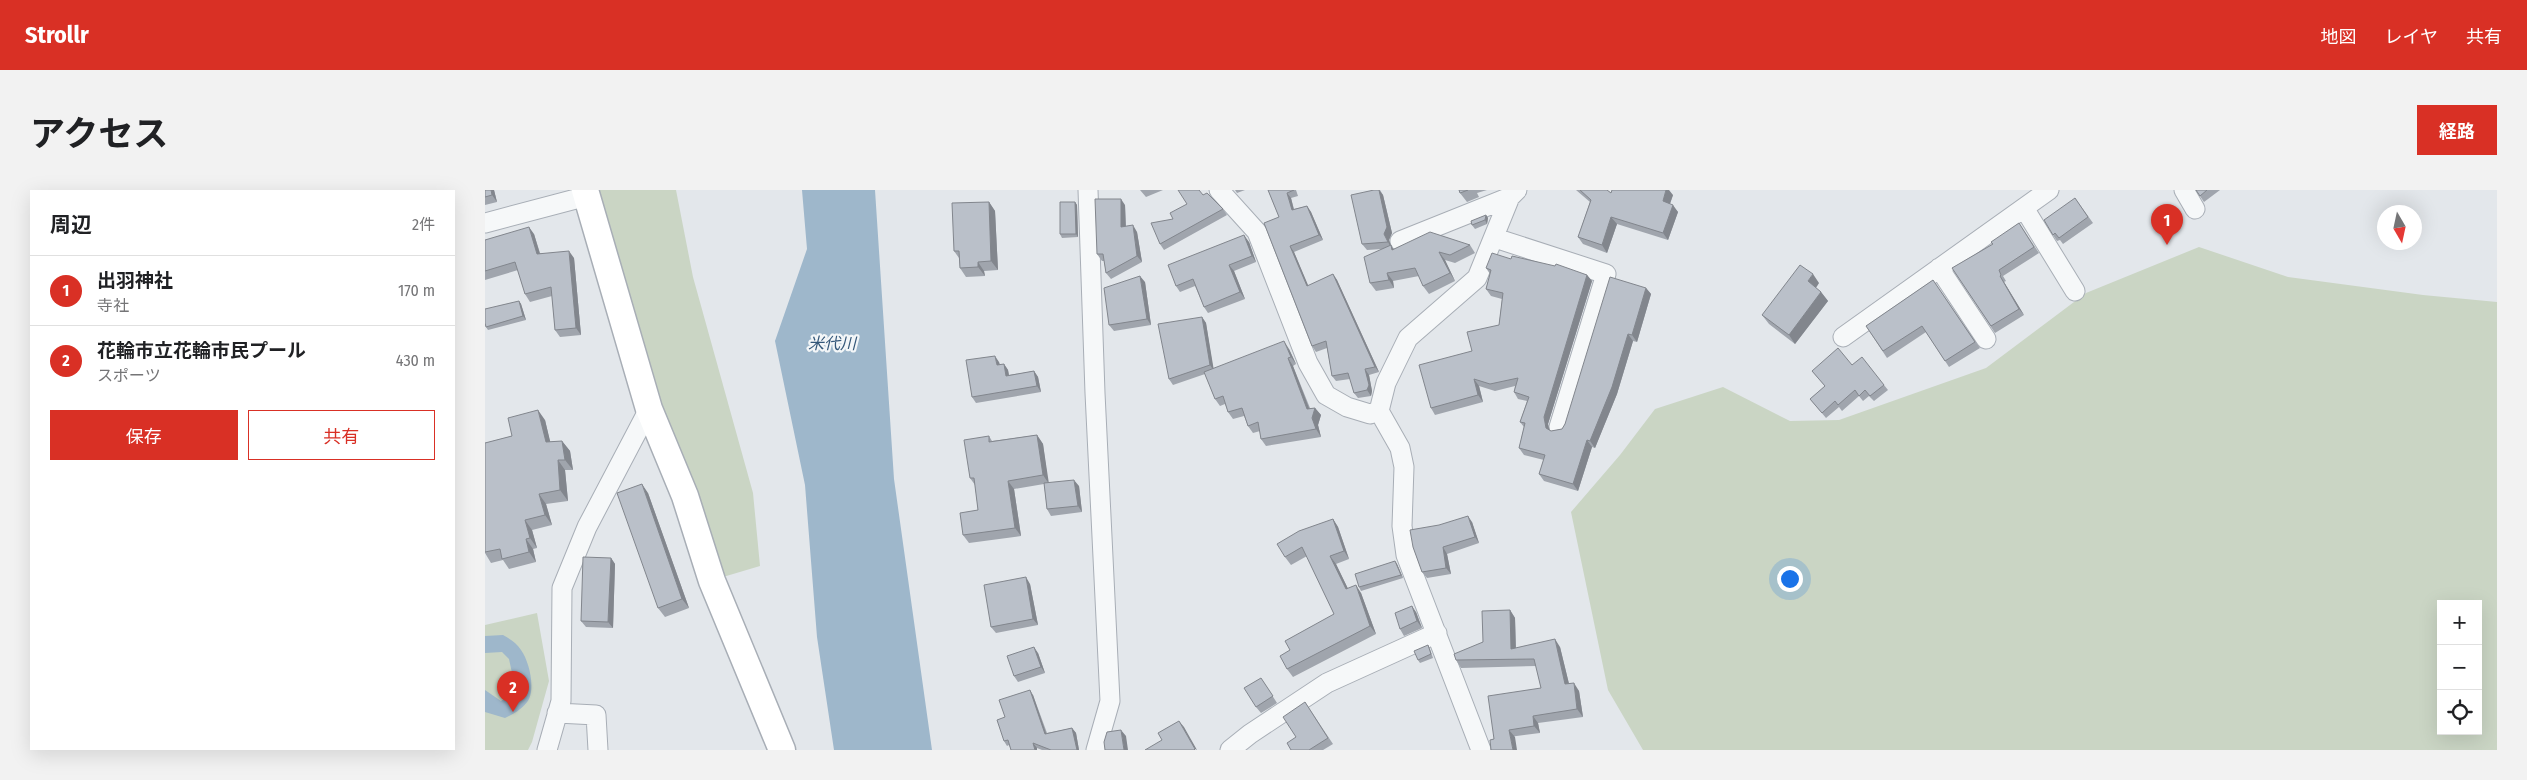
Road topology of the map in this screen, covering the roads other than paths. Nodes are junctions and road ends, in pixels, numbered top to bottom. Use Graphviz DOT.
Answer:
graph roads {
  1 [pos="1088,190"];
  2 [pos="1219,190"];
  3 [pos="2049,190"];
  4 [pos="2184,190"];
  5 [pos="586,193"];
  6 [pos="1514,193"];
  7 [pos="2024,208"];
  8 [pos="2195,209"];
  9 [pos="485,223"];
  10 [pos="1495,238"];
  11 [pos="1400,241"];
  12 [pos="1939,268"];
  13 [pos="2075,291"];
  14 [pos="1843,337"];
  15 [pos="1986,340"];
  16 [pos="649,409"];
  17 [pos="1379,411"];
  18 [pos="1559,427"];
  19 [pos="1437,633"];
  20 [pos="557,713"];
  21 [pos="547,750"];
  22 [pos="598,750"];
  23 [pos="782,750"];
  24 [pos="1096,750"];
  25 [pos="1230,750"];
  26 [pos="1481,750"];
  1 -- 24 [label="street"];
  2 -- 17 [label="street"];
  3 -- 7 [label="street"];
  4 -- 8 [label="street"];
  5 -- 9 [label="street"];
  5 -- 16 [label="street"];
  6 -- 10 [label="street"];
  6 -- 11 [label="street"];
  7 -- 12 [label="street"];
  7 -- 13 [label="street"];
  10 -- 17 [label="street"];
  10 -- 18 [label="street"];
  12 -- 14 [label="street"];
  12 -- 15 [label="street"];
  16 -- 20 [label="street"];
  16 -- 23 [label="street"];
  17 -- 19 [label="street"];
  19 -- 25 [label="street"];
  19 -- 26 [label="street"];
  20 -- 21 [label="street"];
  20 -- 22 [label="street"];
}
